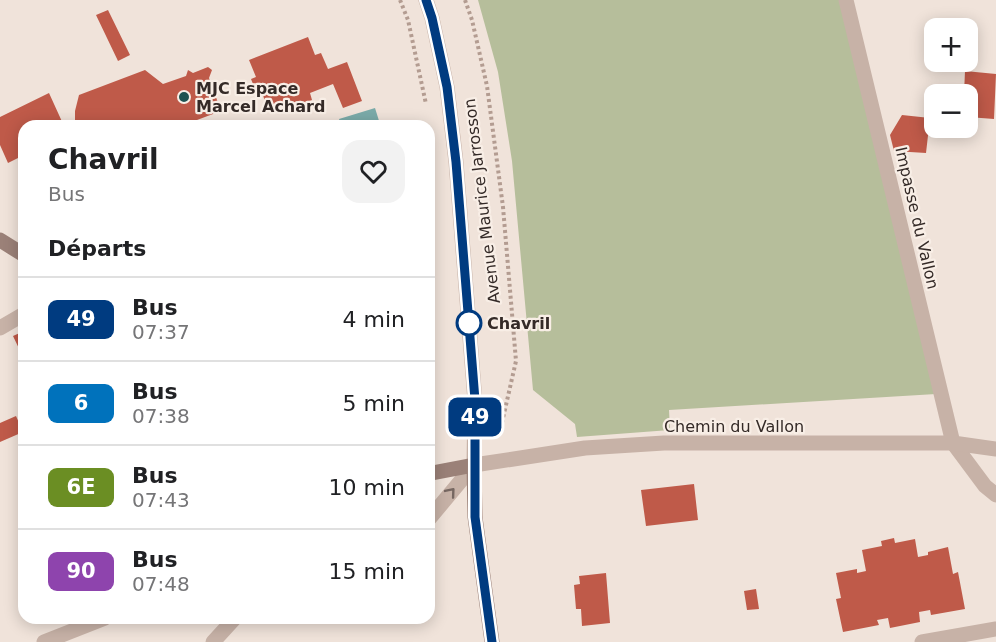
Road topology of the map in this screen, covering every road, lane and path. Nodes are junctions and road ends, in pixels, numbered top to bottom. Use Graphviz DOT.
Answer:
graph roads {
  1 [pos="400,0"];
  2 [pos="426,0"];
  3 [pos="465,0"];
  4 [pos="846,0"];
  5 [pos="426,106"];
  6 [pos="0,240"];
  7 [pos="18,251"];
  8 [pos="18,318"];
  9 [pos="0,328"];
  10 [pos="494,437"];
  11 [pos="953,443"];
  12 [pos="996,449"];
  13 [pos="474,465"];
  14 [pos="435,472"];
  15 [pos="996,495"];
  16 [pos="435,512"];
  17 [pos="90,624"];
  18 [pos="230,624"];
  19 [pos="996,629"];
  20 [pos="44,642"];
  21 [pos="213,642"];
  22 [pos="492,642"];
  23 [pos="922,642"];
  1 -- 5 [label="path"];
  2 -- 13 [label="street, Avenue Maurice Jarrosson"];
  3 -- 10 [label="path, Avenue Maurice Jarrosson"];
  4 -- 11 [label="street, Impasse du Vallon"];
  6 -- 7 [label="main road"];
  8 -- 9 [label="street"];
  11 -- 12 [label="street, Chemin du Vallon"];
  11 -- 13 [label="street, Chemin du Vallon"];
  11 -- 15 [label="street"];
  13 -- 14 [label="main road"];
  16 -- 13 [label="street, one-way"];
  13 -- 22 [label="main road"];
  17 -- 20 [label="street"];
  18 -- 21 [label="street"];
  19 -- 23 [label="street"];
}
